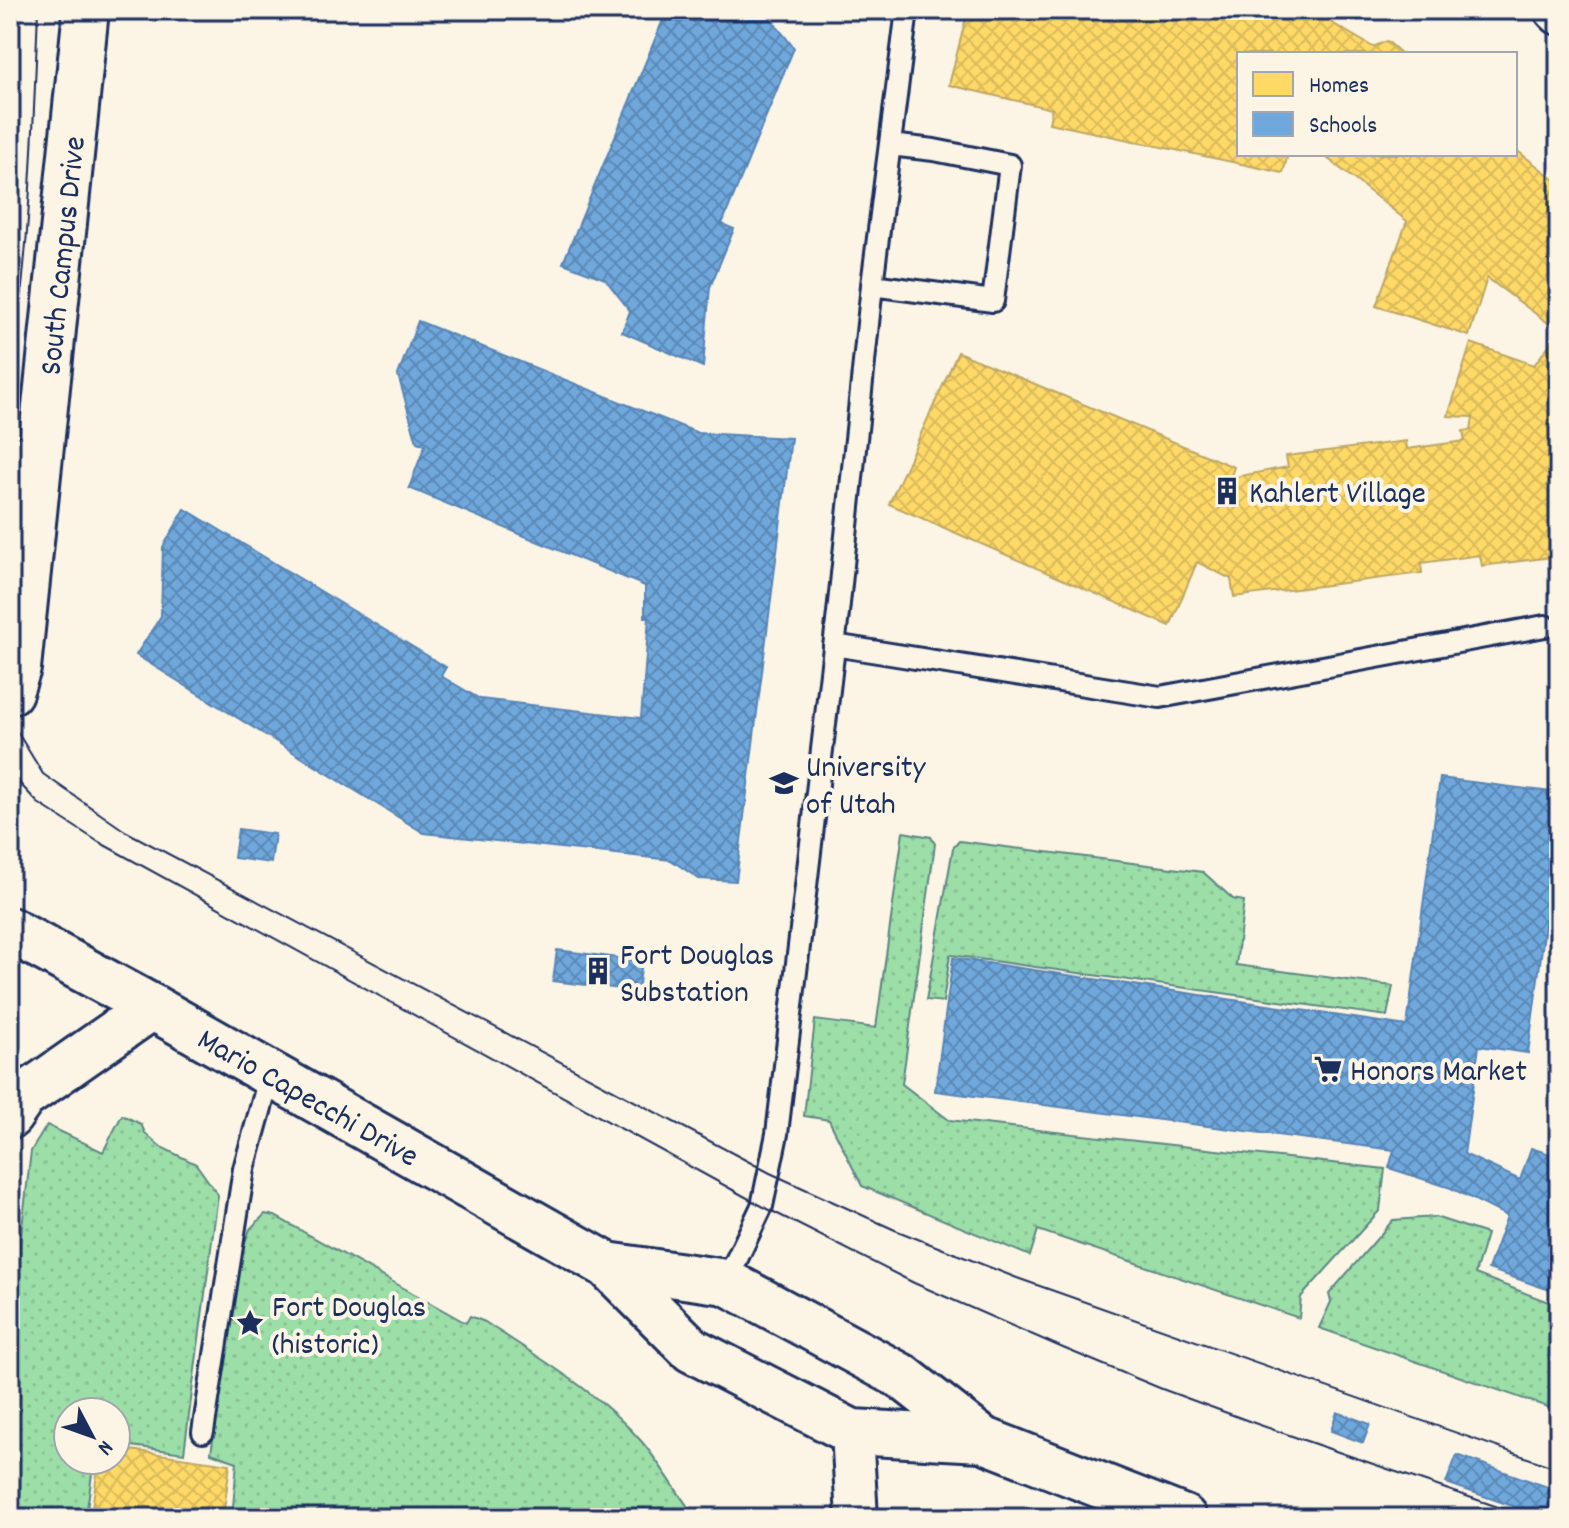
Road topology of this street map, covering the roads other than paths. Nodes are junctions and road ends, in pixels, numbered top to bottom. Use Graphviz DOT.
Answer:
graph roads {
  1 [pos="86,10"];
  2 [pos="907,10"];
  3 [pos="890,145"];
  4 [pos="872,285"];
  5 [pos="1545,626"];
  6 [pos="834,645"];
  7 [pos="10,692"];
  8 [pos="10,930"];
  9 [pos="152,1007"];
  10 [pos="270,1075"];
  11 [pos="10,1116"];
  12 [pos="607,1265"];
  13 [pos="726,1282"];
  14 [pos="203,1432"];
  15 [pos="852,1432"];
  16 [pos="982,1439"];
  17 [pos="1171,1516"];
  18 [pos="857,1518"];
  1 -- 7 [label="main road, South Campus Drive"];
  2 -- 3 [label="lane"];
  3 -- 4 [label="lane"];
  3 -- 4 [label="lane"];
  4 -- 6 [label="lane"];
  5 -- 6 [label="lane"];
  6 -- 13 [label="lane"];
  8 -- 9 [label="main road, Mario Capecchi Drive"];
  9 -- 10 [label="main road, Mario Capecchi Drive"];
  9 -- 11 [label="main road"];
  10 -- 12 [label="main road, Mario Capecchi Drive"];
  10 -- 14 [label="lane"];
  12 -- 13 [label="main road, Mario Capecchi Drive"];
  12 -- 15 [label="main road, Mario Capecchi Drive"];
  13 -- 16 [label="main road, Mario Capecchi Drive"];
  15 -- 16 [label="main road, Mario Capecchi Drive"];
  15 -- 18 [label="street"];
  16 -- 17 [label="main road, Mario Capecchi Drive"];
}
